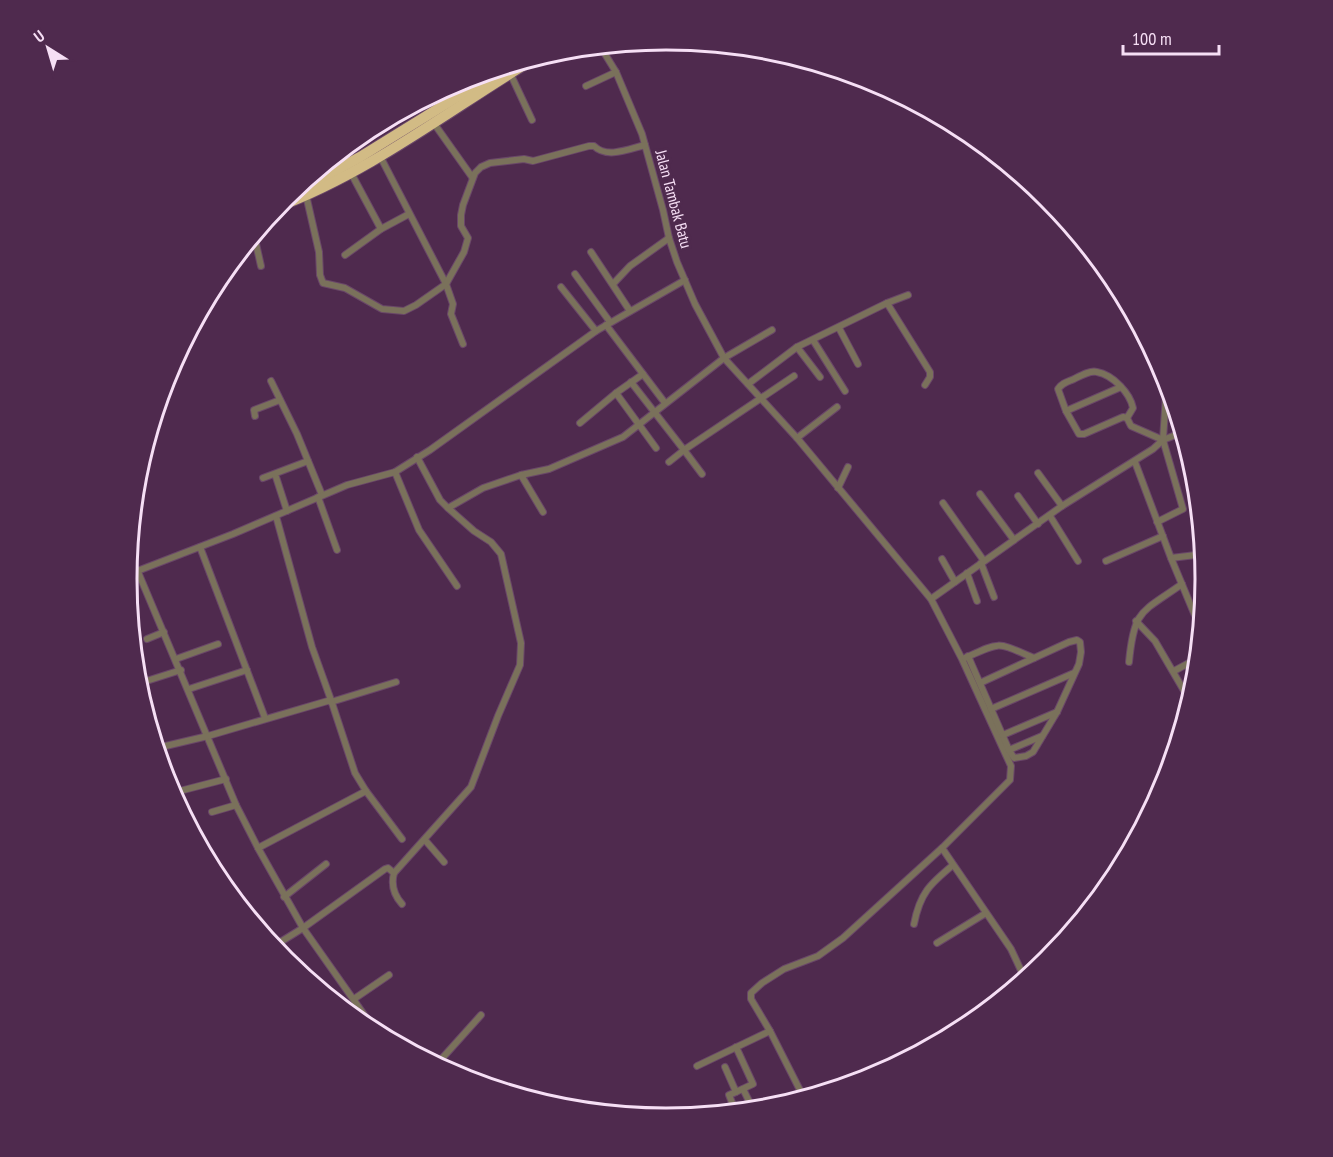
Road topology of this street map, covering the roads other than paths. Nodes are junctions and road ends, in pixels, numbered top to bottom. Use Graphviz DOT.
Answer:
graph roads {
  1 [pos="605,53"];
  2 [pos="616,72"];
  3 [pos="511,74"];
  4 [pos="496,78"];
  5 [pos="485,82"];
  6 [pos="586,86"];
  7 [pos="452,95"];
  8 [pos="454,99"];
  9 [pos="532,120"];
  10 [pos="433,122"];
  11 [pos="645,146"];
  12 [pos="380,156"];
  13 [pos="362,161"];
  14 [pos="329,171"];
  15 [pos="351,173"];
  16 [pos="472,177"];
  17 [pos="306,195"];
  18 [pos="299,198"];
  19 [pos="409,213"];
  20 [pos="381,229"];
  21 [pos="669,238"];
  22 [pos="256,245"];
  23 [pos="591,252"];
  24 [pos="345,255"];
  25 [pos="261,266"];
  26 [pos="575,274"];
  27 [pos="685,280"];
  28 [pos="446,284"];
  29 [pos="613,284"];
  30 [pos="561,287"];
  31 [pos="908,295"];
  32 [pos="887,303"];
  33 [pos="630,311"];
  34 [pos="608,324"];
  35 [pos="839,328"];
  36 [pos="772,330"];
  37 [pos="596,332"];
  38 [pos="813,340"];
  39 [pos="463,344"];
  40 [pos="797,347"];
  41 [pos="724,358"];
  42 [pos="858,363"];
  43 [pos="643,374"];
  44 [pos="794,376"];
  45 [pos="820,376"];
  46 [pos="271,381"];
  47 [pos="631,382"];
  48 [pos="748,384"];
  49 [pos="925,384"];
  50 [pos="1121,387"];
  51 [pos="846,391"];
  52 [pos="616,393"];
  53 [pos="760,398"];
  54 [pos="280,400"];
  55 [pos="665,403"];
  56 [pos="1166,405"];
  57 [pos="837,407"];
  58 [pos="1066,411"];
  59 [pos="653,413"];
  60 [pos="255,416"];
  61 [pos="1127,418"];
  62 [pos="580,423"];
  63 [pos="639,424"];
  64 [pos="1175,435"];
  65 [pos="797,438"];
  66 [pos="1163,440"];
  67 [pos="656,448"];
  68 [pos="684,450"];
  69 [pos="417,457"];
  70 [pos="308,461"];
  71 [pos="669,462"];
  72 [pos="1135,462"];
  73 [pos="848,467"];
  74 [pos="395,472"];
  75 [pos="1038,473"];
  76 [pos="702,474"];
  77 [pos="521,475"];
  78 [pos="276,477"];
  79 [pos="263,478"];
  80 [pos="838,488"];
  81 [pos="980,494"];
  82 [pos="320,496"];
  83 [pos="1018,496"];
  84 [pos="943,502"];
  85 [pos="1062,506"];
  86 [pos="448,508"];
  87 [pos="287,511"];
  88 [pos="543,512"];
  89 [pos="276,516"];
  90 [pos="1050,516"];
  91 [pos="1157,522"];
  92 [pos="1038,524"];
  93 [pos="1163,536"];
  94 [pos="1014,540"];
  95 [pos="200,547"];
  96 [pos="337,550"];
  97 [pos="1195,555"];
  98 [pos="1171,558"];
  99 [pos="942,560"];
  100 [pos="1078,561"];
  101 [pos="1106,561"];
  102 [pos="982,562"];
  103 [pos="138,572"];
  104 [pos="967,573"];
  105 [pos="955,582"];
  106 [pos="1182,584"];
  107 [pos="457,586"];
  108 [pos="994,597"];
  109 [pos="931,599"];
  110 [pos="977,601"];
  111 [pos="1194,609"];
  112 [pos="1136,621"];
  113 [pos="164,633"];
  114 [pos="147,639"];
  115 [pos="218,644"];
  116 [pos="965,658"];
  117 [pos="1034,658"];
  118 [pos="176,659"];
  119 [pos="1129,662"];
  120 [pos="1188,663"];
  121 [pos="181,670"];
  122 [pos="247,670"];
  123 [pos="1174,671"];
  124 [pos="1074,673"];
  125 [pos="148,681"];
  126 [pos="396,681"];
  127 [pos="980,683"];
  128 [pos="1184,687"];
  129 [pos="189,688"];
  130 [pos="331,701"];
  131 [pos="991,709"];
  132 [pos="1057,712"];
  133 [pos="265,718"];
  134 [pos="1003,735"];
  135 [pos="1042,735"];
  136 [pos="208,736"];
  137 [pos="165,745"];
  138 [pos="1009,750"];
  139 [pos="226,779"];
  140 [pos="182,790"];
  141 [pos="366,792"];
  142 [pos="236,805"];
  143 [pos="212,812"];
  144 [pos="402,840"];
  145 [pos="425,840"];
  146 [pos="258,848"];
  147 [pos="942,849"];
  148 [pos="444,862"];
  149 [pos="326,864"];
  150 [pos="953,865"];
  151 [pos="392,871"];
  152 [pos="284,897"];
  153 [pos="402,904"];
  154 [pos="986,913"];
  155 [pos="914,924"];
  156 [pos="303,928"];
  157 [pos="282,941"];
  158 [pos="937,943"];
  159 [pos="1022,970"];
  160 [pos="389,975"];
  161 [pos="354,999"];
  162 [pos="361,1010"];
  163 [pos="481,1015"];
  164 [pos="770,1031"];
  165 [pos="736,1047"];
  166 [pos="443,1057"];
  167 [pos="697,1066"];
  168 [pos="725,1067"];
  169 [pos="740,1090"];
  170 [pos="800,1090"];
  171 [pos="747,1101"];
  172 [pos="732,1103"];
  1 -- 2 [label="street, Jalan Tambak Batu"];
  2 -- 6 [label="street"];
  2 -- 11 [label="street, Jalan Tambak Batu"];
  3 -- 9 [label="street"];
  4 -- 10 [label="highway"];
  5 -- 8 [label="highway"];
  7 -- 8 [label="street"];
  8 -- 13 [label="highway"];
  10 -- 12 [label="highway"];
  10 -- 16 [label="street"];
  11 -- 16 [label="street"];
  11 -- 21 [label="street, Jalan Tambak Batu"];
  12 -- 13 [label="highway"];
  12 -- 19 [label="street"];
  13 -- 14 [label="highway"];
  13 -- 15 [label="highway"];
  15 -- 17 [label="highway"];
  15 -- 20 [label="street"];
  16 -- 28 [label="street"];
  17 -- 18 [label="highway"];
  17 -- 28 [label="street"];
  19 -- 20 [label="street"];
  19 -- 28 [label="street"];
  20 -- 24 [label="street"];
  21 -- 27 [label="street, Jalan Tambak Batu"];
  21 -- 29 [label="street"];
  22 -- 25 [label="street"];
  23 -- 29 [label="street"];
  26 -- 34 [label="street"];
  27 -- 33 [label="street"];
  27 -- 41 [label="street, Jalan Tambak Batu"];
  28 -- 39 [label="street"];
  29 -- 33 [label="street"];
  30 -- 37 [label="street"];
  31 -- 32 [label="street"];
  32 -- 35 [label="street"];
  32 -- 49 [label="street"];
  33 -- 34 [label="street"];
  34 -- 37 [label="street"];
  34 -- 43 [label="street"];
  35 -- 38 [label="street"];
  35 -- 42 [label="street"];
  36 -- 41 [label="street"];
  37 -- 69 [label="street"];
  38 -- 40 [label="street"];
  38 -- 51 [label="street"];
  40 -- 45 [label="street"];
  40 -- 48 [label="street"];
  41 -- 48 [label="street, Jalan Tambak Batu"];
  41 -- 55 [label="street"];
  43 -- 47 [label="street"];
  43 -- 55 [label="street"];
  44 -- 53 [label="street"];
  46 -- 54 [label="street"];
  47 -- 52 [label="street"];
  47 -- 59 [label="street"];
  48 -- 53 [label="street, Jalan Tambak Batu"];
  50 -- 58 [label="street"];
  50 -- 58 [label="street"];
  50 -- 61 [label="street"];
  52 -- 62 [label="street"];
  52 -- 63 [label="street"];
  53 -- 65 [label="street, Jalan Tambak Batu"];
  53 -- 68 [label="street"];
  54 -- 60 [label="street"];
  54 -- 70 [label="street"];
  55 -- 59 [label="street"];
  56 -- 66 [label="street"];
  57 -- 65 [label="street"];
  58 -- 61 [label="street"];
  59 -- 63 [label="street"];
  59 -- 68 [label="street"];
  61 -- 66 [label="street"];
  63 -- 67 [label="street"];
  63 -- 77 [label="street"];
  64 -- 66 [label="street"];
  65 -- 80 [label="street, Jalan Tambak Batu"];
  66 -- 72 [label="street"];
  66 -- 91 [label="street"];
  68 -- 71 [label="street"];
  68 -- 76 [label="street"];
  69 -- 74 [label="street"];
  69 -- 86 [label="street"];
  70 -- 79 [label="street"];
  70 -- 82 [label="street"];
  72 -- 85 [label="street"];
  72 -- 91 [label="street"];
  73 -- 80 [label="street"];
  74 -- 82 [label="street"];
  74 -- 107 [label="street"];
  75 -- 85 [label="street"];
  77 -- 86 [label="street"];
  77 -- 88 [label="street"];
  78 -- 87 [label="street"];
  80 -- 109 [label="street, Jalan Tambak Batu"];
  81 -- 94 [label="street"];
  82 -- 87 [label="street"];
  82 -- 96 [label="street"];
  83 -- 92 [label="street"];
  84 -- 102 [label="street"];
  85 -- 90 [label="street"];
  86 -- 145 [label="street"];
  87 -- 89 [label="street"];
  89 -- 95 [label="street"];
  89 -- 130 [label="street"];
  90 -- 92 [label="street"];
  90 -- 100 [label="street"];
  91 -- 93 [label="street"];
  92 -- 94 [label="street"];
  93 -- 98 [label="street"];
  93 -- 101 [label="street"];
  94 -- 102 [label="street"];
  95 -- 103 [label="street"];
  95 -- 122 [label="street"];
  97 -- 98 [label="street"];
  98 -- 106 [label="street"];
  99 -- 105 [label="street"];
  102 -- 104 [label="street"];
  102 -- 108 [label="street"];
  103 -- 113 [label="street"];
  104 -- 105 [label="street"];
  104 -- 110 [label="street"];
  105 -- 109 [label="street"];
  106 -- 111 [label="street"];
  106 -- 112 [label="street"];
  109 -- 116 [label="street, Jalan Tambak Batu"];
  112 -- 119 [label="street"];
  112 -- 123 [label="street"];
  113 -- 114 [label="street"];
  113 -- 118 [label="street"];
  115 -- 118 [label="street"];
  116 -- 117 [label="street"];
  116 -- 127 [label="street"];
  116 -- 147 [label="street"];
  117 -- 124 [label="street"];
  117 -- 127 [label="street"];
  118 -- 121 [label="street"];
  120 -- 123 [label="street"];
  121 -- 125 [label="street"];
  121 -- 129 [label="street"];
  122 -- 129 [label="street"];
  122 -- 133 [label="street"];
  123 -- 128 [label="street"];
  124 -- 131 [label="street"];
  124 -- 132 [label="street"];
  126 -- 130 [label="street"];
  127 -- 131 [label="street"];
  129 -- 136 [label="street"];
  130 -- 133 [label="street"];
  130 -- 141 [label="street"];
  131 -- 134 [label="street"];
  132 -- 134 [label="street"];
  132 -- 135 [label="street"];
  133 -- 136 [label="street"];
  134 -- 138 [label="street"];
  135 -- 138 [label="street"];
  135 -- 138 [label="street"];
  136 -- 137 [label="street"];
  136 -- 139 [label="street"];
  139 -- 140 [label="street"];
  139 -- 142 [label="street"];
  141 -- 144 [label="street"];
  141 -- 146 [label="street"];
  142 -- 143 [label="street"];
  142 -- 146 [label="street"];
  145 -- 148 [label="street"];
  145 -- 151 [label="street"];
  146 -- 152 [label="street"];
  147 -- 150 [label="street"];
  147 -- 164 [label="street"];
  149 -- 152 [label="street"];
  150 -- 154 [label="street"];
  150 -- 155 [label="street"];
  151 -- 153 [label="street"];
  151 -- 156 [label="street"];
  152 -- 156 [label="street"];
  154 -- 158 [label="street"];
  154 -- 159 [label="street"];
  156 -- 157 [label="street"];
  156 -- 161 [label="street"];
  160 -- 161 [label="street"];
  161 -- 162 [label="street"];
  163 -- 166 [label="street"];
  164 -- 165 [label="street"];
  164 -- 170 [label="street"];
  165 -- 167 [label="street"];
  165 -- 169 [label="street"];
  168 -- 169 [label="street"];
  169 -- 171 [label="street"];
  169 -- 172 [label="street"];
}
